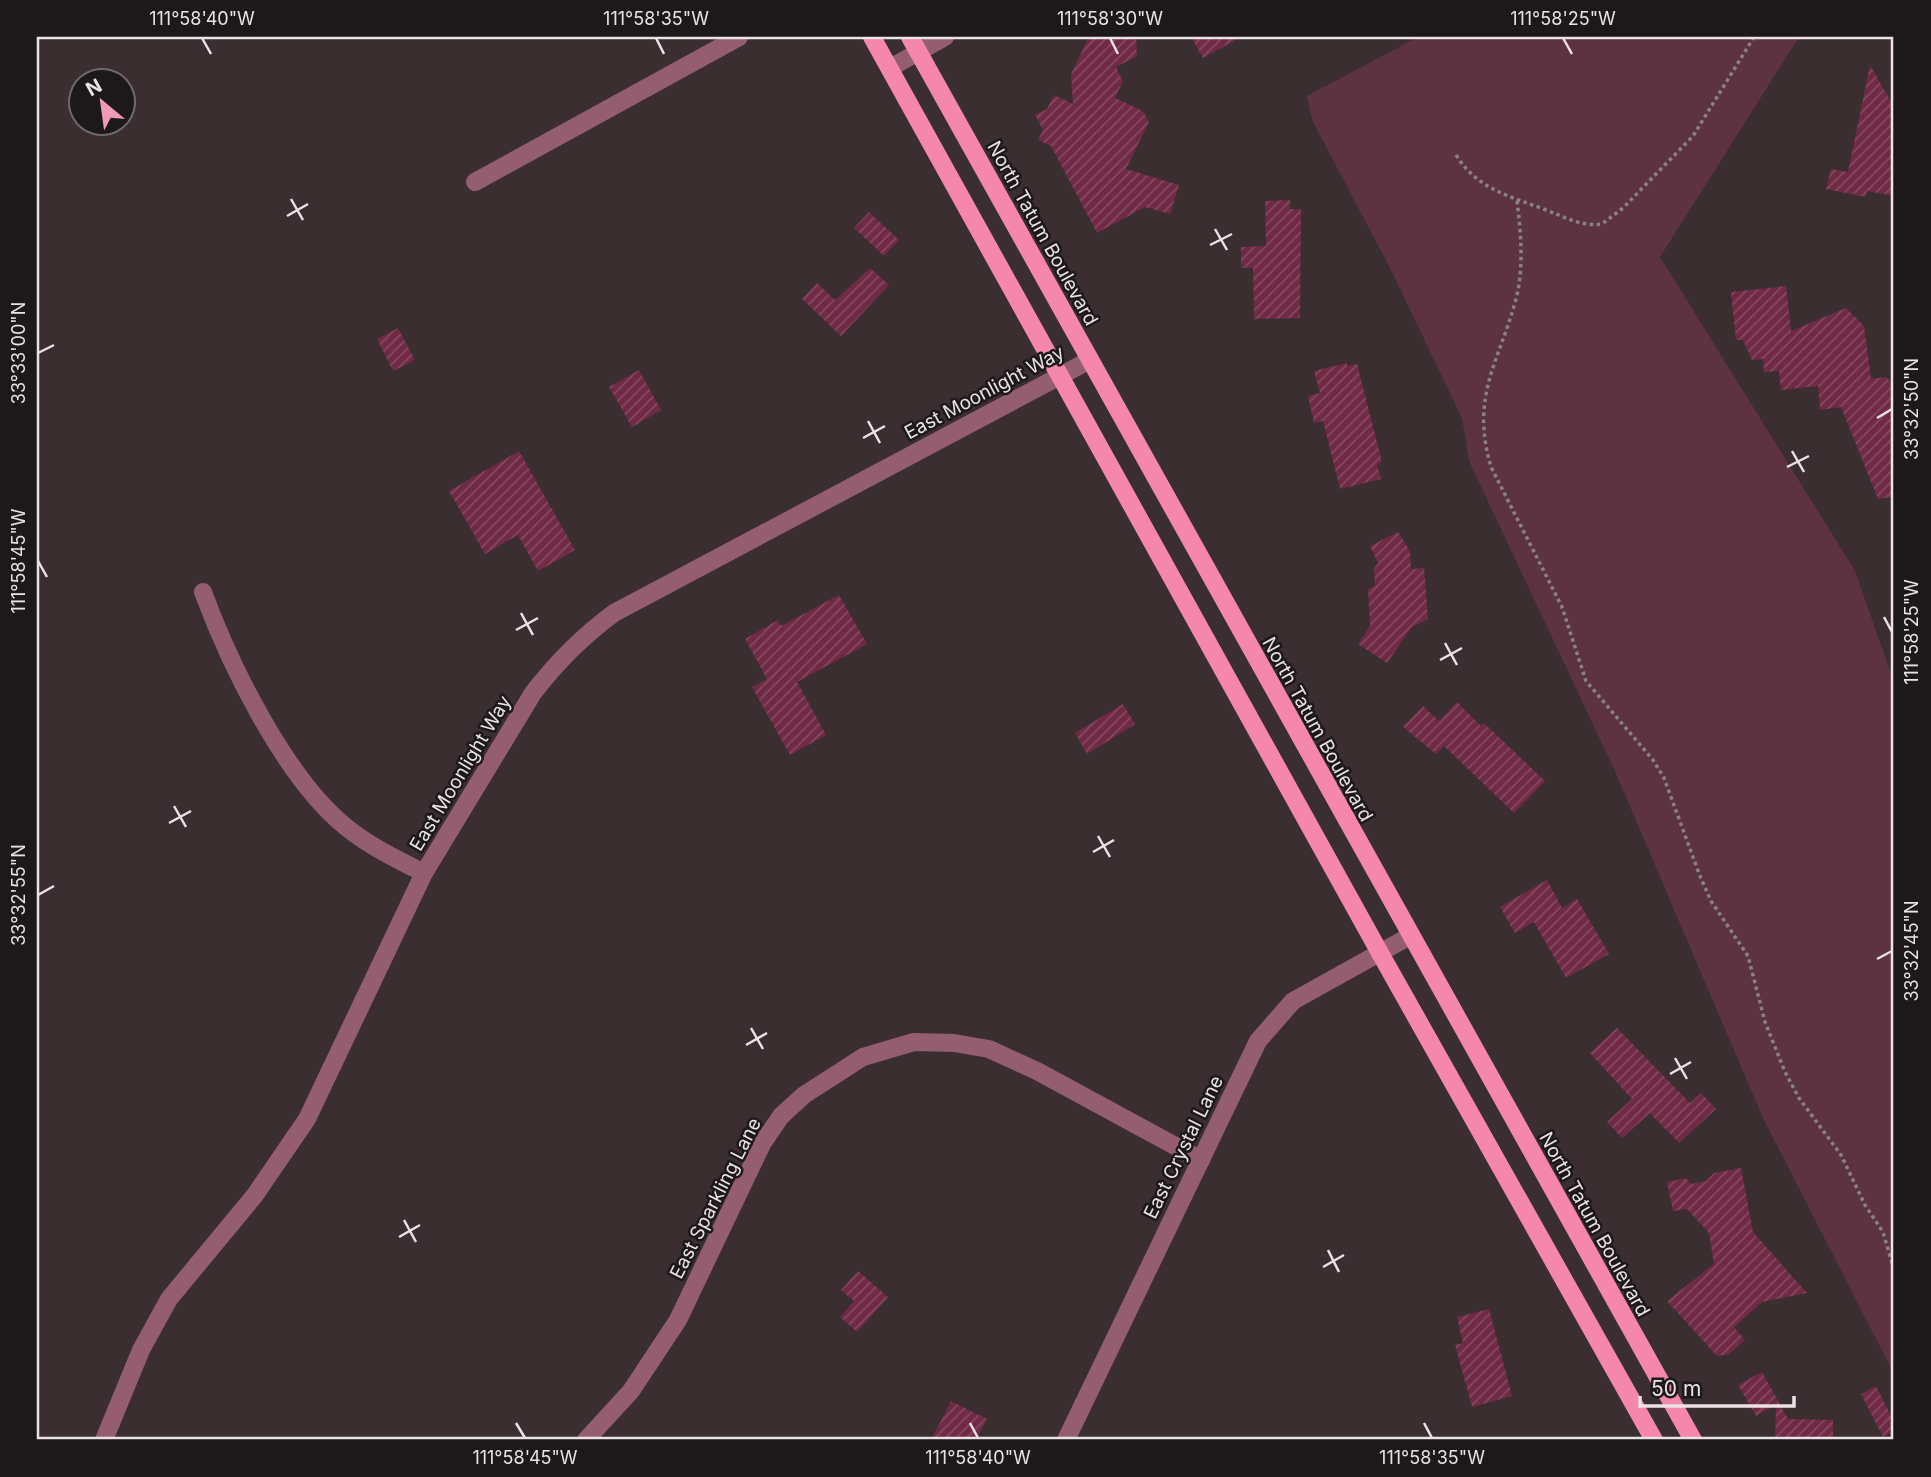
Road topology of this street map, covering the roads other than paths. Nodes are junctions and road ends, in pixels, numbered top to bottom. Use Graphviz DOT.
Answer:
graph roads {
  1 [pos="739,37"];
  2 [pos="872,37"];
  3 [pos="945,37"];
  4 [pos="914,44"];
  5 [pos="890,68"];
  6 [pos="475,182"];
  7 [pos="1090,360"];
  8 [pos="1060,375"];
  9 [pos="203,592"];
  10 [pos="424,873"];
  11 [pos="1410,936"];
  12 [pos="1380,953"];
  13 [pos="1201,1160"];
  14 [pos="104,1440"];
  15 [pos="586,1440"];
  16 [pos="1066,1440"];
  17 [pos="1654,1440"];
  18 [pos="1693,1440"];
  1 -- 6 [label="street"];
  2 -- 5 [label="main road"];
  3 -- 4 [label="street"];
  4 -- 5 [label="street"];
  4 -- 7 [label="main road, North Tatum Boulevard"];
  5 -- 8 [label="main road"];
  7 -- 8 [label="street, East Moonlight Way"];
  7 -- 11 [label="main road, North Tatum Boulevard"];
  8 -- 10 [label="street, East Moonlight Way"];
  8 -- 12 [label="main road"];
  9 -- 10 [label="street"];
  10 -- 14 [label="street, East Moonlight Way"];
  11 -- 12 [label="street, East Crystal Lane"];
  11 -- 18 [label="main road, North Tatum Boulevard"];
  12 -- 13 [label="street, East Crystal Lane"];
  12 -- 17 [label="main road"];
  13 -- 15 [label="street, East Sparkling Lane"];
  13 -- 16 [label="street, East Crystal Lane"];
}
